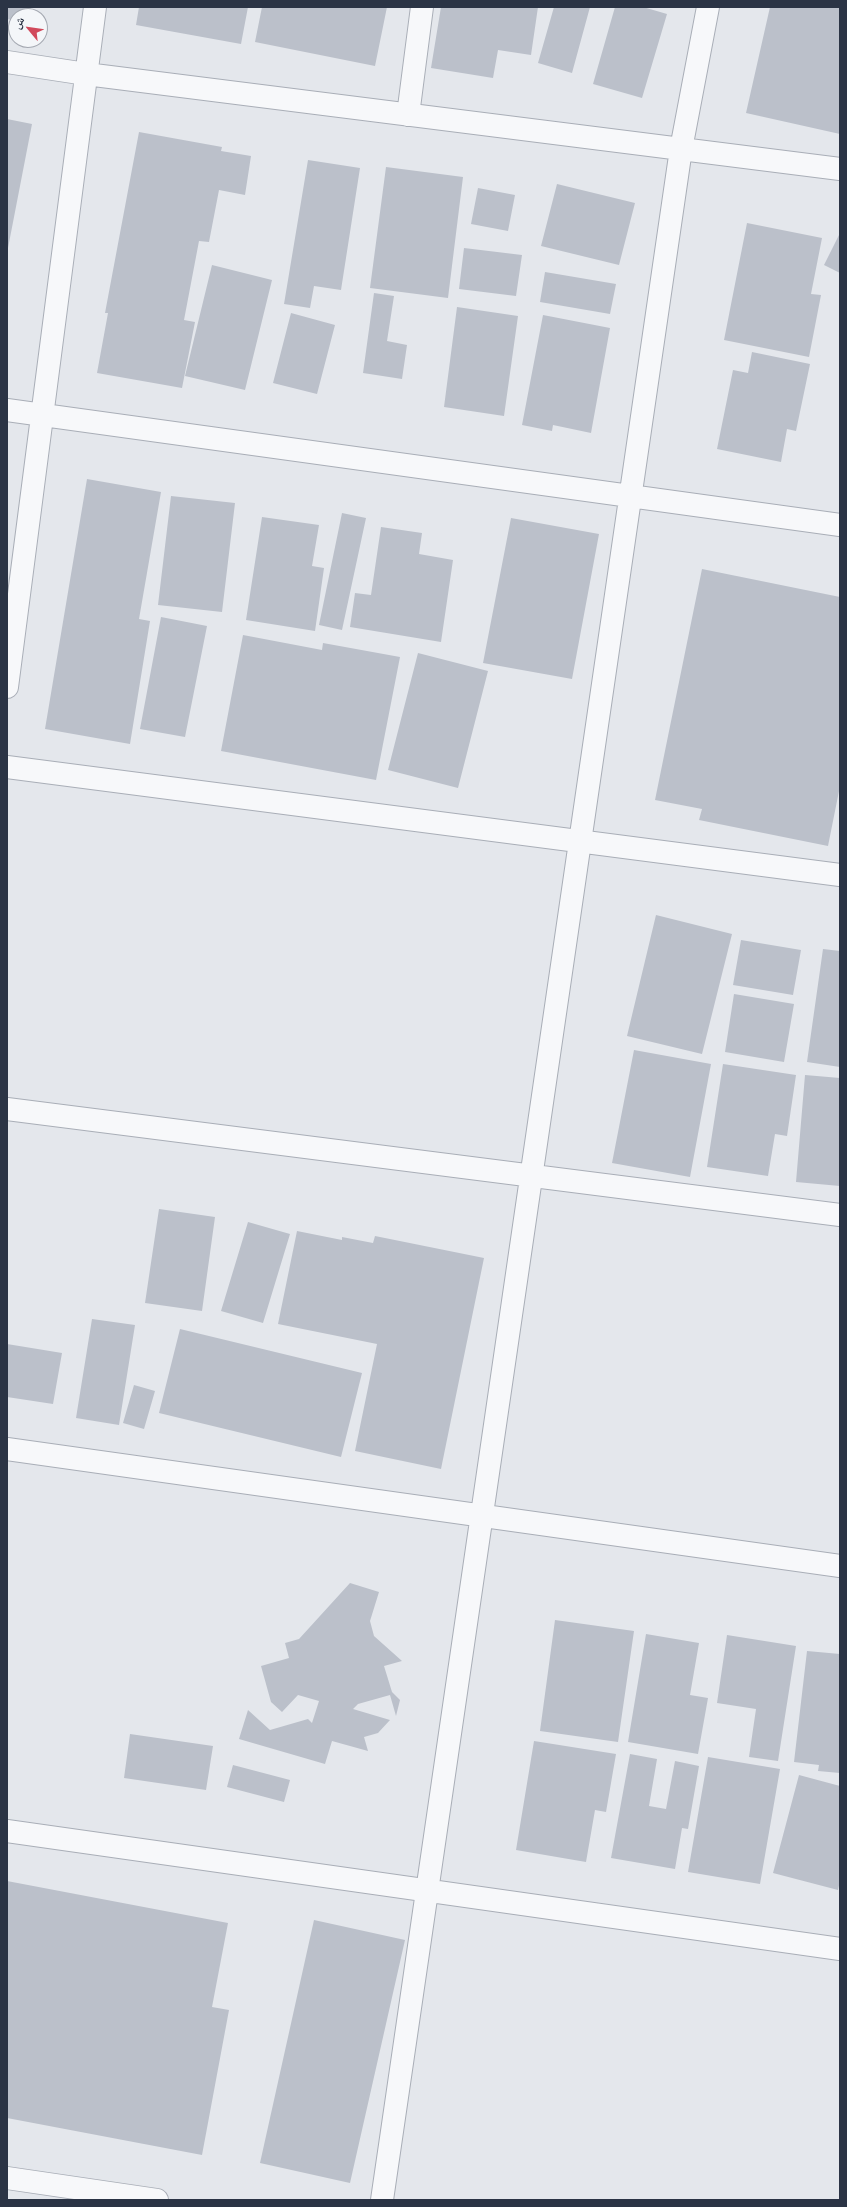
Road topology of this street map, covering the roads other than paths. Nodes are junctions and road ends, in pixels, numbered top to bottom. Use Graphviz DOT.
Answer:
graph roads {
  1 [pos="95,7"];
  2 [pos="422,7"];
  3 [pos="708,7"];
  4 [pos="7,62"];
  5 [pos="86,74"];
  6 [pos="408,115"];
  7 [pos="681,149"];
  8 [pos="840,170"];
  9 [pos="7,410"];
  10 [pos="42,415"];
  11 [pos="631,496"];
  12 [pos="840,525"];
  13 [pos="7,687"];
  14 [pos="7,766"];
  15 [pos="581,841"];
  16 [pos="840,875"];
  17 [pos="7,1109"];
  18 [pos="532,1176"];
  19 [pos="840,1215"];
  20 [pos="7,1449"];
  21 [pos="483,1516"];
  22 [pos="840,1566"];
  23 [pos="7,1831"];
  24 [pos="429,1891"];
  25 [pos="840,1949"];
  26 [pos="7,2178"];
  27 [pos="158,2200"];
  28 [pos="382,2200"];
  1 -- 5 [label="street"];
  2 -- 6 [label="street"];
  3 -- 7 [label="street"];
  4 -- 5 [label="street"];
  5 -- 6 [label="street"];
  5 -- 10 [label="street"];
  6 -- 7 [label="street"];
  7 -- 8 [label="street"];
  7 -- 11 [label="street"];
  9 -- 10 [label="street"];
  10 -- 11 [label="street"];
  10 -- 13 [label="street"];
  11 -- 12 [label="street"];
  11 -- 15 [label="street"];
  14 -- 15 [label="street"];
  15 -- 16 [label="street"];
  15 -- 18 [label="street"];
  17 -- 18 [label="street"];
  18 -- 19 [label="street"];
  18 -- 21 [label="street"];
  20 -- 21 [label="street"];
  21 -- 22 [label="street"];
  21 -- 24 [label="street"];
  23 -- 24 [label="street"];
  24 -- 25 [label="street"];
  24 -- 28 [label="street"];
  26 -- 27 [label="street"];
}
